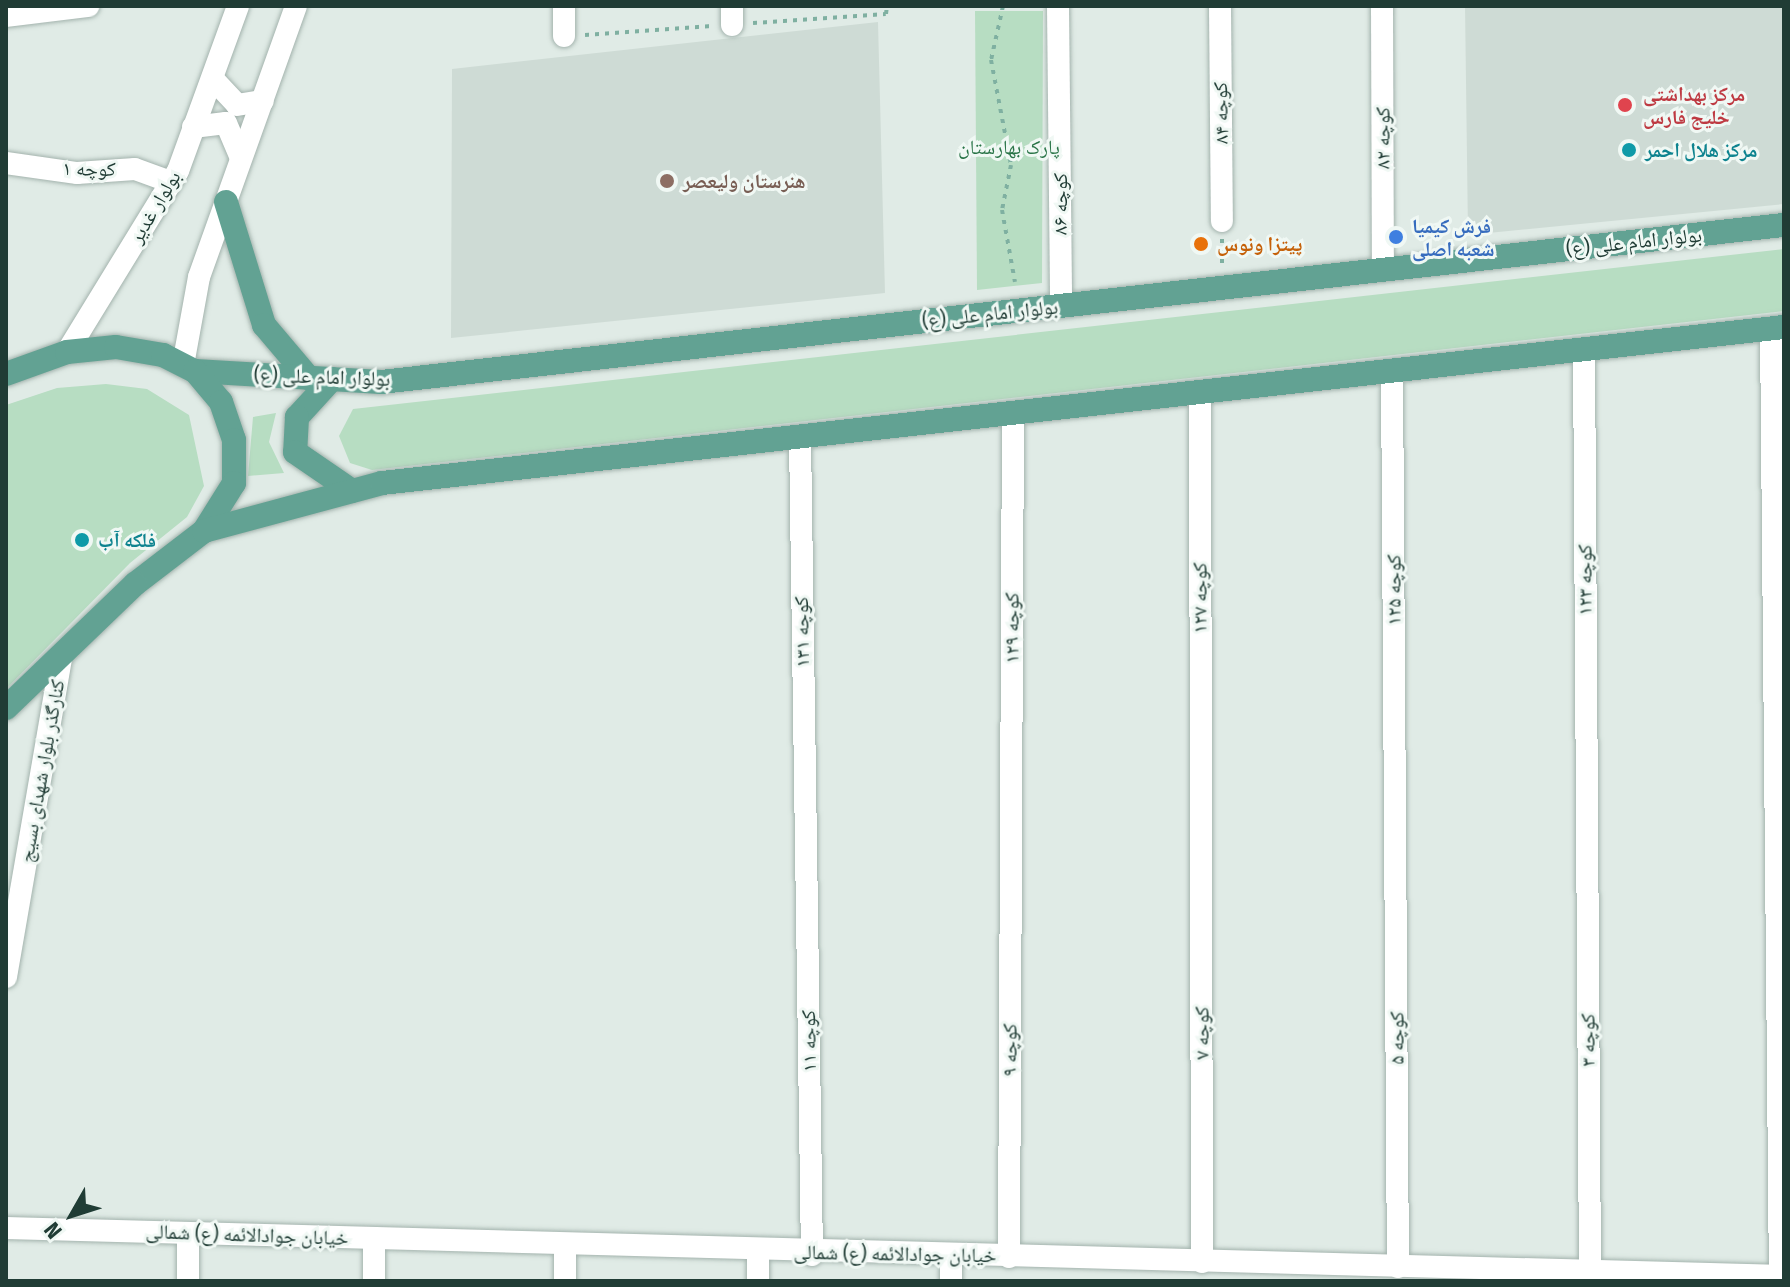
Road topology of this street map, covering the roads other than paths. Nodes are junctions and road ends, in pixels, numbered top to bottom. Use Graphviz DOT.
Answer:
graph roads {
  1 [pos="88,6"];
  2 [pos="238,6"];
  3 [pos="296,6"];
  4 [pos="564,6"];
  5 [pos="1058,6"];
  6 [pos="1220,6"];
  7 [pos="1382,6"];
  8 [pos="6,16"];
  9 [pos="564,36"];
  10 [pos="213,79"];
  11 [pos="263,101"];
  12 [pos="193,127"];
  13 [pos="241,158"];
  14 [pos="6,163"];
  15 [pos="171,182"];
  16 [pos="226,202"];
  17 [pos="1222,221"];
  18 [pos="1784,225"];
  19 [pos="1383,270"];
  20 [pos="1061,306"];
  21 [pos="1777,328"];
  22 [pos="1584,349"];
  23 [pos="67,352"];
  24 [pos="189,368"];
  25 [pos="1392,371"];
  26 [pos="6,374"];
  27 [pos="320,378"];
  28 [pos="1200,392"];
  29 [pos="1013,413"];
  30 [pos="800,437"];
  31 [pos="352,491"];
  32 [pos="204,531"];
  33 [pos="61,659"];
  34 [pos="7,711"];
  35 [pos="1201,803"];
  36 [pos="1395,809"];
  37 [pos="1587,810"];
  38 [pos="805,828"];
  39 [pos="1011,844"];
  40 [pos="6,977"];
  41 [pos="6,1228"];
  42 [pos="188,1233"];
  43 [pos="374,1239"];
  44 [pos="565,1244"];
  45 [pos="758,1250"];
  46 [pos="812,1255"];
  47 [pos="951,1255"];
  48 [pos="1009,1257"];
  49 [pos="1202,1262"];
  50 [pos="1398,1267"];
  51 [pos="1590,1270"];
  52 [pos="1140,1271"];
  53 [pos="1331,1274"];
  54 [pos="1494,1275"];
  55 [pos="1652,1276"];
  56 [pos="1782,1276"];
  57 [pos="188,1281"];
  58 [pos="374,1281"];
  59 [pos="565,1281"];
  60 [pos="758,1281"];
  61 [pos="951,1281"];
  1 -- 8 [label="street"];
  2 -- 10 [label="street, بولوار غدیر"];
  3 -- 11 [label="street"];
  4 -- 9 [label="street"];
  5 -- 20 [label="street, کوچه ۸۶"];
  6 -- 17 [label="street, کوچه ۸۴"];
  7 -- 19 [label="street, کوچه ۸۲"];
  10 -- 11 [label="street"];
  10 -- 12 [label="street, بولوار غدیر"];
  11 -- 13 [label="street"];
  12 -- 13 [label="street"];
  12 -- 15 [label="street, بولوار غدیر"];
  13 -- 16 [label="street"];
  14 -- 15 [label="street, کوچه ۱"];
  15 -- 23 [label="street, بولوار غدیر"];
  16 -- 24 [label="street"];
  16 -- 27 [label="main road"];
  18 -- 19 [label="main road, بولوار امام علی (ع)"];
  19 -- 20 [label="main road, بولوار امام علی (ع)"];
  20 -- 27 [label="main road, بولوار امام علی (ع)"];
  21 -- 22 [label="main road"];
  21 -- 56 [label="street"];
  22 -- 25 [label="main road"];
  22 -- 37 [label="street, کوچه ۱۲۳"];
  23 -- 24 [label="main road"];
  23 -- 26 [label="main road"];
  24 -- 27 [label="main road, بولوار امام علی (ع)"];
  24 -- 32 [label="main road"];
  25 -- 28 [label="main road"];
  25 -- 36 [label="street, کوچه ۱۲۵"];
  27 -- 31 [label="main road"];
  28 -- 29 [label="main road"];
  28 -- 35 [label="street, کوچه ۱۲۷"];
  29 -- 30 [label="main road"];
  29 -- 39 [label="street, کوچه ۱۲۹"];
  30 -- 31 [label="main road"];
  30 -- 38 [label="street, کوچه ۱۳۱"];
  31 -- 32 [label="main road"];
  32 -- 33 [label="main road"];
  33 -- 34 [label="main road"];
  33 -- 40 [label="street, کنارگذر بلوار شهدای بسیج"];
  35 -- 49 [label="street, کوچه ۷"];
  36 -- 50 [label="street, کوچه ۵"];
  37 -- 51 [label="street, کوچه ۳"];
  38 -- 46 [label="street, کوچه ۱۱"];
  39 -- 48 [label="street, کوچه ۹"];
  41 -- 42 [label="street, خیابان جوادالائمه (ع) شمالی"];
  42 -- 43 [label="street, خیابان جوادالائمه (ع) شمالی"];
  42 -- 57 [label="street"];
  43 -- 44 [label="street, خیابان جوادالائمه (ع) شمالی"];
  43 -- 58 [label="street"];
  44 -- 45 [label="street, خیابان جوادالائمه (ع) شمالی"];
  44 -- 59 [label="street"];
  45 -- 46 [label="street, خیابان جوادالائمه (ع) شمالی"];
  45 -- 60 [label="street"];
  46 -- 47 [label="street, خیابان جوادالائمه (ع) شمالی"];
  47 -- 48 [label="street, خیابان جوادالائمه (ع) شمالی"];
  47 -- 61 [label="street"];
  48 -- 52 [label="street, خیابان جوادالائمه (ع) شمالی"];
  49 -- 52 [label="street, خیابان جوادالائمه (ع) شمالی"];
  49 -- 53 [label="street, خیابان جوادالائمه (ع) شمالی"];
  50 -- 53 [label="street, خیابان جوادالائمه (ع) شمالی"];
  50 -- 54 [label="street, خیابان جوادالائمه (ع) شمالی"];
  51 -- 54 [label="street, خیابان جوادالائمه (ع) شمالی"];
  51 -- 55 [label="street, خیابان جوادالائمه (ع) شمالی"];
  55 -- 56 [label="street, خیابان جوادالائمه (ع) شمالی"];
}
